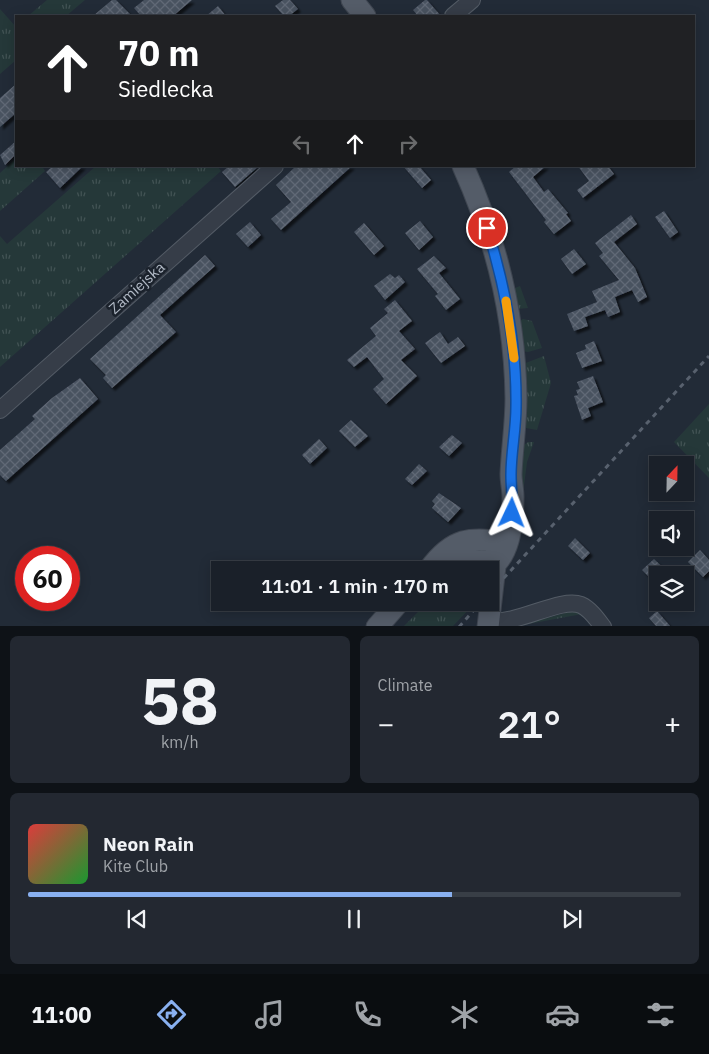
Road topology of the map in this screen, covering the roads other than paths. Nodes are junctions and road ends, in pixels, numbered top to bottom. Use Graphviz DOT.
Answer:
graph roads {
  1 [pos="352,0"];
  2 [pos="472,0"];
  3 [pos="364,15"];
  4 [pos="454,15"];
  5 [pos="274,167"];
  6 [pos="463,167"];
  7 [pos="0,410"];
  8 [pos="500,549"];
  9 [pos="436,561"];
  10 [pos="462,561"];
  11 [pos="391,611"];
  12 [pos="488,624"];
  13 [pos="596,624"];
  14 [pos="377,626"];
  1 -- 3 [label="main road"];
  2 -- 4 [label="street"];
  5 -- 7 [label="street, Zamiejska"];
  6 -- 8 [label="main road"];
  8 -- 9 [label="main road"];
  8 -- 10 [label="main road"];
  8 -- 12 [label="main road"];
  11 -- 14 [label="main road"];
  12 -- 13 [label="street"];
}
